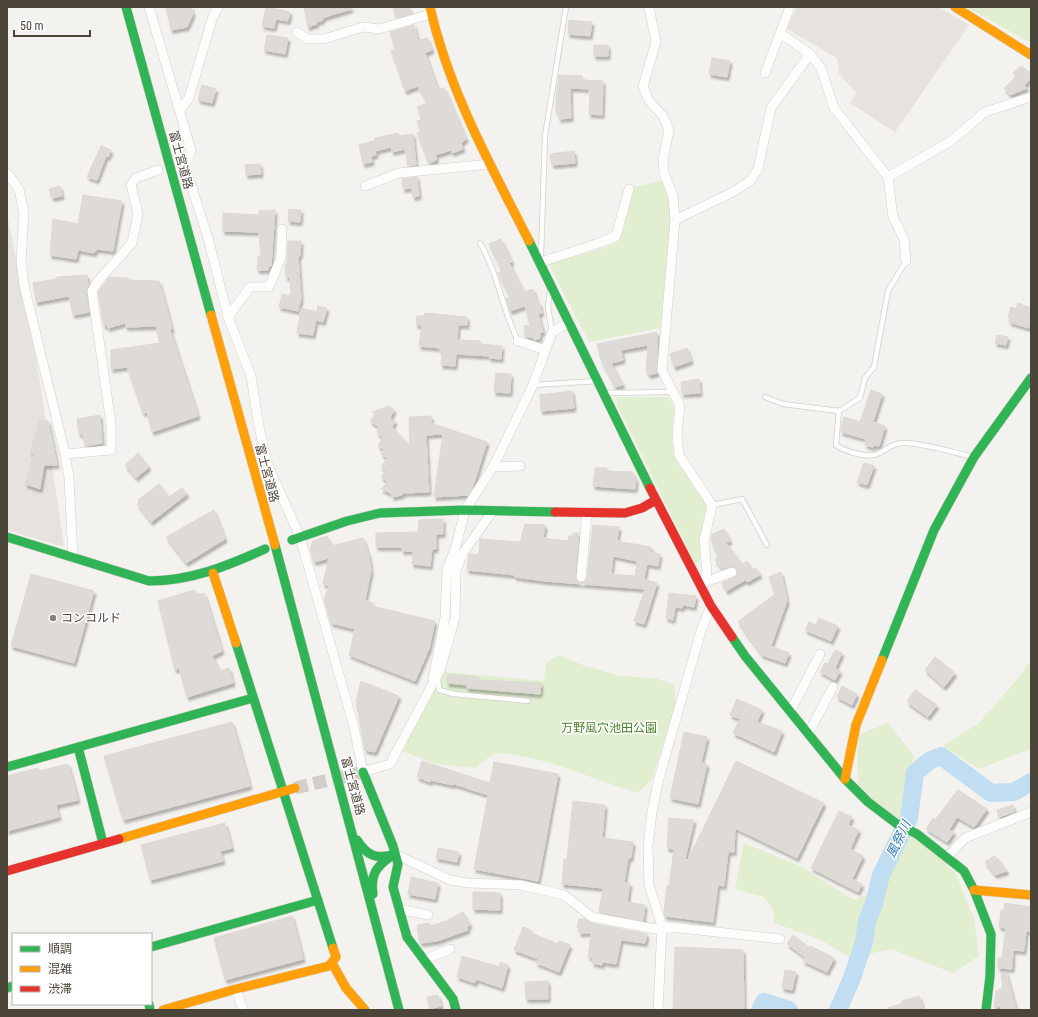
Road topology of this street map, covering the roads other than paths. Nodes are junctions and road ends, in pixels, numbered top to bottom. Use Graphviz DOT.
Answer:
graph roads {
  1 [pos="126,7"];
  2 [pos="149,7"];
  3 [pos="218,7"];
  4 [pos="566,7"];
  5 [pos="649,7"];
  6 [pos="790,7"];
  7 [pos="956,7"];
  8 [pos="430,10"];
  9 [pos="297,32"];
  10 [pos="780,33"];
  11 [pos="810,54"];
  12 [pos="1031,55"];
  13 [pos="765,72"];
  14 [pos="1031,97"];
  15 [pos="180,110"];
  16 [pos="490,164"];
  17 [pos="158,170"];
  18 [pos="7,173"];
  19 [pos="888,177"];
  20 [pos="365,186"];
  21 [pos="629,189"];
  22 [pos="675,220"];
  23 [pos="282,228"];
  24 [pos="480,243"];
  25 [pos="906,260"];
  26 [pos="541,262"];
  27 [pos="551,283"];
  28 [pos="228,317"];
  29 [pos="570,322"];
  30 [pos="552,332"];
  31 [pos="518,341"];
  32 [pos="546,350"];
  33 [pos="1031,378"];
  34 [pos="598,381"];
  35 [pos="533,385"];
  36 [pos="672,392"];
  37 [pos="604,393"];
  38 [pos="765,396"];
  39 [pos="839,411"];
  40 [pos="64,454"];
  41 [pos="974,457"];
  42 [pos="520,466"];
  43 [pos="493,467"];
  44 [pos="656,500"];
  45 [pos="712,505"];
  46 [pos="465,510"];
  47 [pos="492,512"];
  48 [pos="587,513"];
  49 [pos="7,538"];
  50 [pos="296,538"];
  51 [pos="767,544"];
  52 [pos="265,549"];
  53 [pos="73,558"];
  54 [pos="732,572"];
  55 [pos="213,573"];
  56 [pos="581,577"];
  57 [pos="703,585"];
  58 [pos="711,606"];
  59 [pos="820,654"];
  60 [pos="438,674"];
  61 [pos="431,687"];
  62 [pos="833,687"];
  63 [pos="253,698"];
  64 [pos="528,701"];
  65 [pos="790,712"];
  66 [pos="808,734"];
  67 [pos="78,747"];
  68 [pos="7,767"];
  69 [pos="363,772"];
  70 [pos="846,779"];
  71 [pos="296,788"];
  72 [pos="283,792"];
  73 [pos="1031,812"];
  74 [pos="352,831"];
  75 [pos="103,844"];
  76 [pos="395,854"];
  77 [pos="946,857"];
  78 [pos="7,871"];
  79 [pos="974,890"];
  80 [pos="1031,895"];
  81 [pos="318,900"];
  82 [pos="399,909"];
  83 [pos="428,915"];
  84 [pos="662,926"];
  85 [pos="780,939"];
  86 [pos="381,946"];
  87 [pos="152,947"];
  88 [pos="450,949"];
  89 [pos="424,960"];
  90 [pos="332,963"];
  91 [pos="236,989"];
  92 [pos="163,1010"];
  93 [pos="243,1010"];
  94 [pos="365,1010"];
  95 [pos="398,1010"];
  96 [pos="456,1010"];
  97 [pos="658,1010"];
  98 [pos="986,1010"];
  1 -- 74 [label="main road, 富士宮道路"];
  2 -- 15 [label="street"];
  3 -- 15 [label="street"];
  4 -- 26 [label="lane"];
  5 -- 22 [label="street"];
  6 -- 10 [label="street"];
  7 -- 12 [label="main road"];
  8 -- 9 [label="street"];
  8 -- 16 [label="main road"];
  10 -- 11 [label="street"];
  10 -- 13 [label="street"];
  11 -- 19 [label="street"];
  11 -- 22 [label="street"];
  14 -- 19 [label="street"];
  15 -- 28 [label="street"];
  16 -- 20 [label="street"];
  16 -- 26 [label="main road"];
  17 -- 40 [label="street"];
  18 -- 40 [label="street"];
  19 -- 25 [label="street"];
  21 -- 26 [label="street"];
  22 -- 36 [label="street"];
  23 -- 28 [label="street"];
  24 -- 31 [label="lane"];
  25 -- 39 [label="lane"];
  26 -- 27 [label="main road"];
  27 -- 29 [label="main road"];
  27 -- 30 [label="lane"];
  28 -- 50 [label="street"];
  29 -- 30 [label="street"];
  29 -- 34 [label="main road"];
  30 -- 32 [label="street"];
  31 -- 32 [label="street"];
  32 -- 35 [label="street"];
  33 -- 41 [label="main road"];
  34 -- 35 [label="lane"];
  34 -- 37 [label="main road"];
  35 -- 43 [label="street"];
  36 -- 37 [label="lane"];
  36 -- 45 [label="street"];
  37 -- 44 [label="main road"];
  38 -- 39 [label="lane"];
  39 -- 41 [label="lane"];
  40 -- 53 [label="street"];
  41 -- 70 [label="main road"];
  42 -- 43 [label="street"];
  43 -- 46 [label="street"];
  44 -- 48 [label="main road"];
  44 -- 57 [label="main road"];
  45 -- 51 [label="lane"];
  45 -- 57 [label="street"];
  46 -- 47 [label="main road"];
  46 -- 50 [label="main road"];
  46 -- 61 [label="street"];
  47 -- 48 [label="main road"];
  47 -- 60 [label="street"];
  48 -- 56 [label="street"];
  49 -- 53 [label="main road"];
  50 -- 69 [label="street"];
  52 -- 55 [label="main road"];
  53 -- 55 [label="main road"];
  54 -- 57 [label="street"];
  55 -- 63 [label="main road"];
  57 -- 58 [label="main road"];
  58 -- 65 [label="main road"];
  58 -- 84 [label="street"];
  59 -- 65 [label="street"];
  60 -- 61 [label="street"];
  60 -- 64 [label="lane"];
  61 -- 69 [label="street"];
  62 -- 66 [label="street"];
  63 -- 67 [label="main road"];
  63 -- 72 [label="main road"];
  65 -- 66 [label="main road"];
  66 -- 70 [label="main road"];
  67 -- 68 [label="main road"];
  67 -- 75 [label="main road"];
  69 -- 76 [label="main road"];
  70 -- 77 [label="main road"];
  71 -- 72 [label="main road"];
  72 -- 75 [label="main road"];
  72 -- 81 [label="main road"];
  73 -- 77 [label="street"];
  74 -- 76 [label="main road"];
  74 -- 86 [label="main road, 富士宮道路"];
  75 -- 78 [label="main road"];
  76 -- 82 [label="main road"];
  76 -- 84 [label="street"];
  76 -- 86 [label="main road"];
  77 -- 79 [label="main road"];
  79 -- 80 [label="main road"];
  79 -- 98 [label="main road"];
  81 -- 87 [label="main road"];
  81 -- 90 [label="main road"];
  82 -- 83 [label="street"];
  82 -- 89 [label="main road"];
  84 -- 85 [label="street"];
  84 -- 97 [label="street"];
  86 -- 95 [label="main road"];
  88 -- 89 [label="street"];
  89 -- 96 [label="main road"];
  90 -- 91 [label="main road"];
  90 -- 94 [label="main road"];
  91 -- 92 [label="main road"];
  91 -- 93 [label="street"];
}
